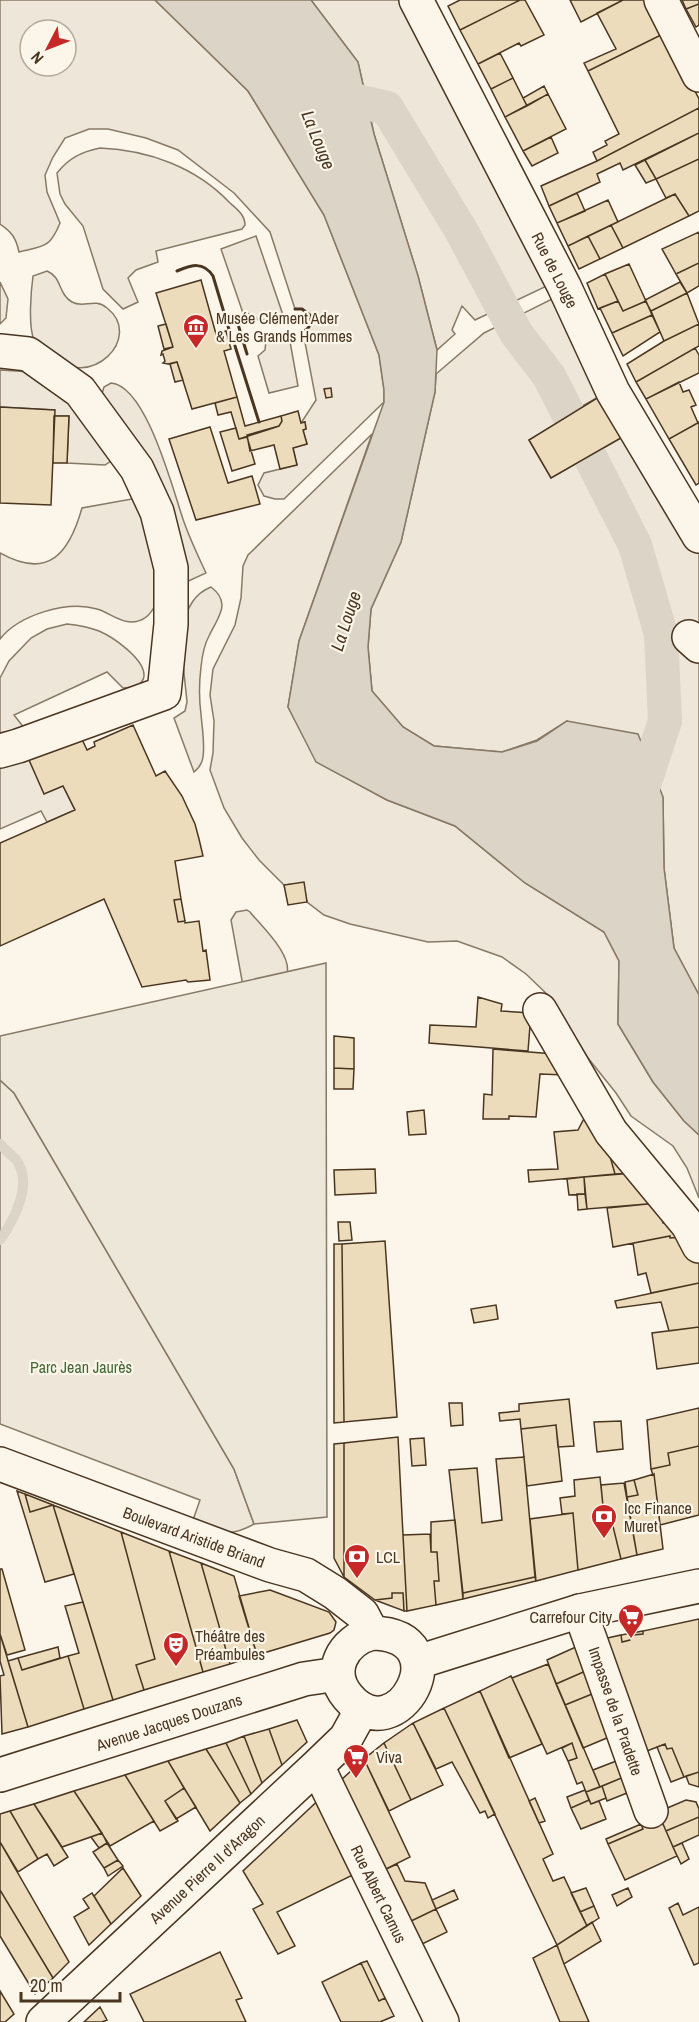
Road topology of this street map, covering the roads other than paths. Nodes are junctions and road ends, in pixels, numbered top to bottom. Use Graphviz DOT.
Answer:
graph roads {
  1 [pos="416,0"];
  2 [pos="661,0"];
  3 [pos="698,73"];
  4 [pos="0,351"];
  5 [pos="699,536"];
  6 [pos="0,751"];
  7 [pos="540,1010"];
  8 [pos="699,1245"];
  9 [pos="0,1464"];
  10 [pos="699,1586"];
  11 [pos="580,1611"];
  12 [pos="372,1633"];
  13 [pos="418,1662"];
  14 [pos="338,1674"];
  15 [pos="362,1709"];
  16 [pos="317,1766"];
  17 [pos="0,1775"];
  18 [pos="651,1810"];
  19 [pos="43,2022"];
  20 [pos="442,2022"];
  1 -- 5 [label="street, Rue de Louge"];
  2 -- 3 [label="street"];
  4 -- 6 [label="street"];
  7 -- 8 [label="street"];
  9 -- 12 [label="street, Boulevard Aristide Briand"];
  10 -- 11 [label="street"];
  11 -- 13 [label="street"];
  11 -- 18 [label="street, Impasse de la Pradette"];
  12 -- 13 [label="street"];
  12 -- 14 [label="street"];
  13 -- 15 [label="street"];
  14 -- 15 [label="street"];
  14 -- 17 [label="street, Avenue Jacques Douzans"];
  15 -- 16 [label="street, Avenue Pierre II d'Aragon"];
  16 -- 19 [label="street, Avenue Pierre II d'Aragon"];
  16 -- 20 [label="street, Rue Albert Camus"];
}
